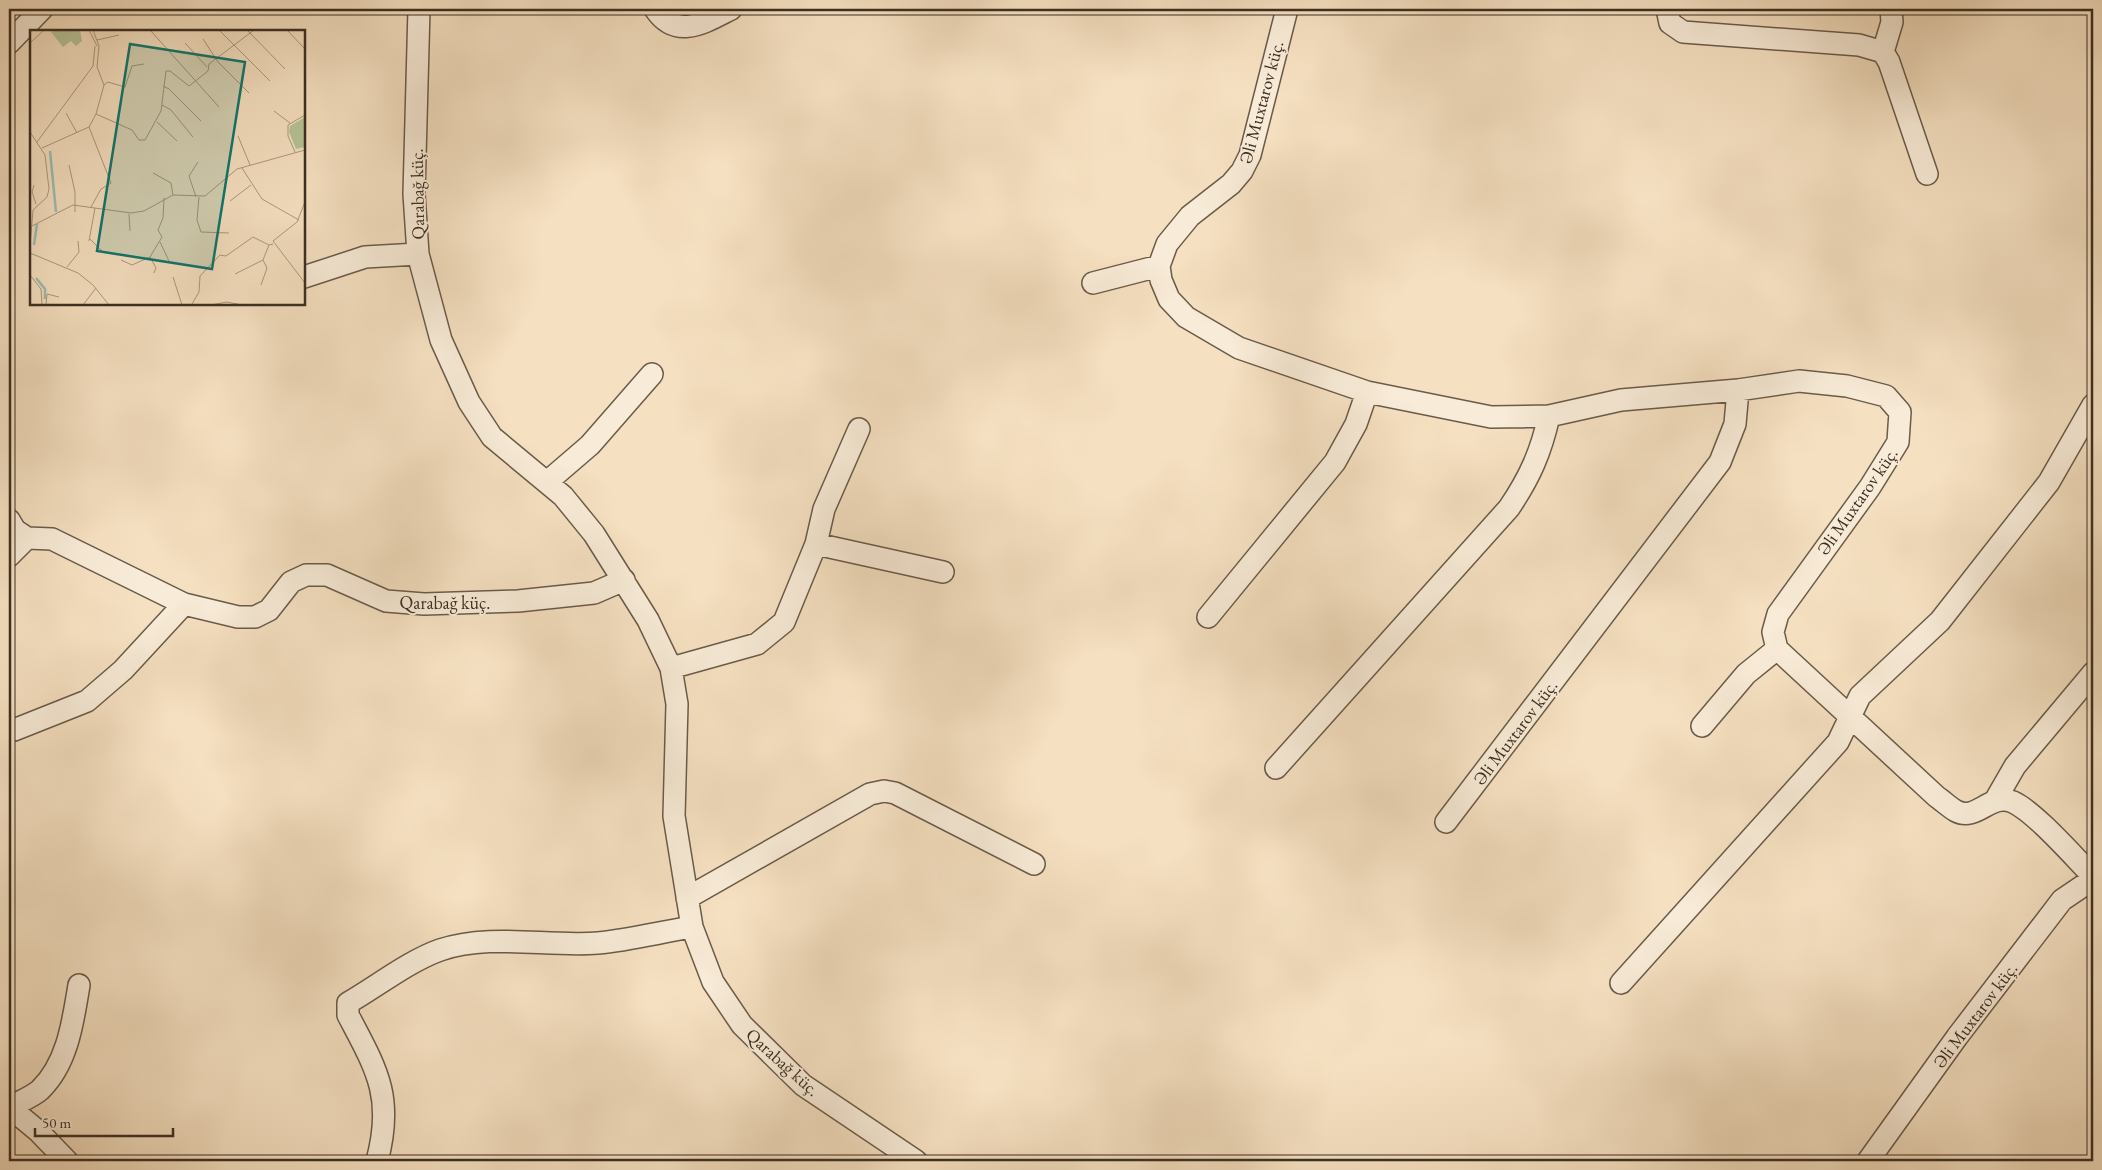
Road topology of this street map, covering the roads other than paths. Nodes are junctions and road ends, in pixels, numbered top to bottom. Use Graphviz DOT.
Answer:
graph roads {
  1 [pos="42,9"];
  2 [pos="419,9"];
  3 [pos="655,9"];
  4 [pos="731,9"];
  5 [pos="1287,9"];
  6 [pos="1667,9"];
  7 [pos="1892,9"];
  8 [pos="9,43"];
  9 [pos="1883,52"];
  10 [pos="1927,174"];
  11 [pos="418,254"];
  12 [pos="1159,266"];
  13 [pos="305,277"];
  14 [pos="1093,282"];
  15 [pos="652,374"];
  16 [pos="1738,390"];
  17 [pos="1367,392"];
  18 [pos="2093,405"];
  19 [pos="1548,416"];
  20 [pos="859,429"];
  21 [pos="547,482"];
  22 [pos="9,520"];
  23 [pos="27,538"];
  24 [pos="816,544"];
  25 [pos="9,556"];
  26 [pos="943,572"];
  27 [pos="624,580"];
  28 [pos="184,604"];
  29 [pos="1208,617"];
  30 [pos="1778,649"];
  31 [pos="671,668"];
  32 [pos="2093,673"];
  33 [pos="1851,716"];
  34 [pos="1702,726"];
  35 [pos="14,730"];
  36 [pos="1276,768"];
  37 [pos="1996,799"];
  38 [pos="1446,822"];
  39 [pos="1034,864"];
  40 [pos="2093,877"];
  41 [pos="687,898"];
  42 [pos="692,927"];
  43 [pos="1621,983"];
  44 [pos="78,985"];
  45 [pos="9,1107"];
  46 [pos="68,1161"];
  47 [pos="377,1161"];
  48 [pos="916,1161"];
  49 [pos="1868,1161"];
  1 -- 8 [label="street"];
  2 -- 11 [label="street, Qarabağ küç."];
  3 -- 4 [label="street"];
  5 -- 12 [label="street, Əli Muxtarov küç."];
  6 -- 9 [label="street"];
  7 -- 9 [label="street"];
  9 -- 10 [label="street"];
  11 -- 13 [label="street"];
  11 -- 21 [label="street, Qarabağ küç."];
  12 -- 14 [label="street"];
  12 -- 17 [label="street, Əli Muxtarov küç."];
  15 -- 21 [label="street"];
  16 -- 19 [label="street, Əli Muxtarov küç."];
  16 -- 30 [label="street, Əli Muxtarov küç."];
  16 -- 38 [label="street, Əli Muxtarov küç."];
  17 -- 19 [label="street, Əli Muxtarov küç."];
  17 -- 29 [label="street"];
  18 -- 33 [label="street"];
  19 -- 36 [label="street"];
  20 -- 24 [label="street"];
  21 -- 27 [label="street, Qarabağ küç."];
  22 -- 23 [label="street"];
  23 -- 25 [label="street"];
  23 -- 28 [label="street, Qarabağ küç."];
  24 -- 26 [label="street"];
  24 -- 31 [label="street"];
  27 -- 28 [label="street, Qarabağ küç."];
  27 -- 31 [label="street, Qarabağ küç."];
  28 -- 35 [label="street"];
  30 -- 33 [label="street"];
  30 -- 34 [label="street"];
  31 -- 41 [label="street, Qarabağ küç."];
  32 -- 37 [label="street"];
  33 -- 37 [label="street"];
  33 -- 43 [label="street"];
  37 -- 40 [label="street, Əli Muxtarov küç."];
  39 -- 41 [label="street"];
  40 -- 49 [label="street, Əli Muxtarov küç."];
  41 -- 42 [label="street, Qarabağ küç."];
  42 -- 47 [label="street"];
  42 -- 48 [label="street, Qarabağ küç."];
  44 -- 45 [label="street"];
  45 -- 46 [label="street"];
}
